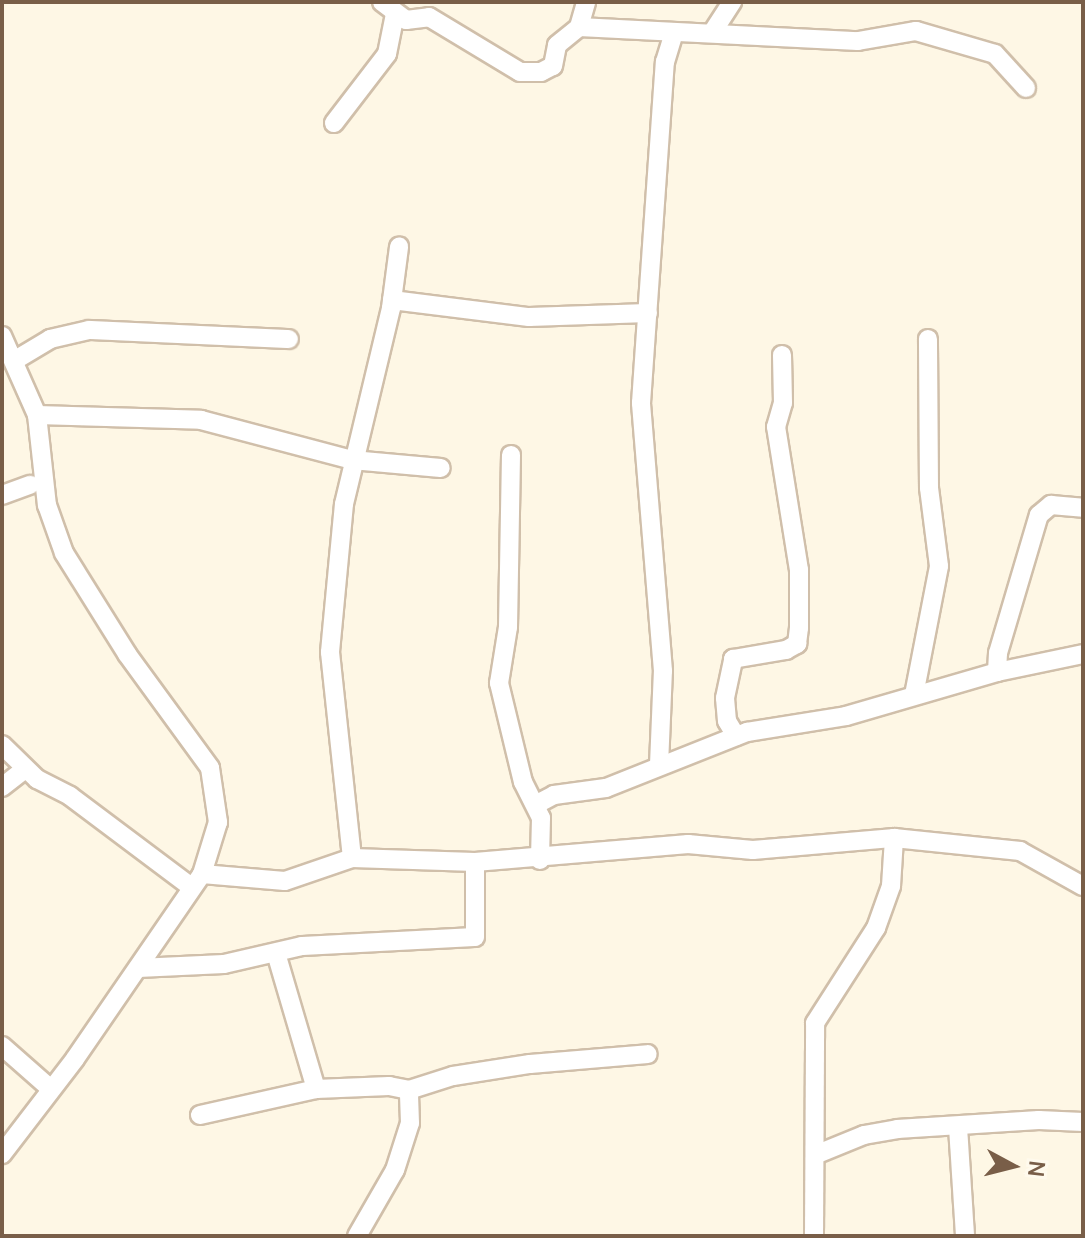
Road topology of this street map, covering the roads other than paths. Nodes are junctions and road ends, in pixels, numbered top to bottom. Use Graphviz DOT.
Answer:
graph roads {
  1 [pos="586,2"];
  2 [pos="732,2"];
  3 [pos="389,8"];
  4 [pos="429,9"];
  5 [pos="579,27"];
  6 [pos="712,33"];
  7 [pos="673,36"];
  8 [pos="1026,88"];
  9 [pos="334,123"];
  10 [pos="399,247"];
  11 [pos="392,300"];
  12 [pos="648,313"];
  13 [pos="2,336"];
  14 [pos="289,339"];
  15 [pos="928,339"];
  16 [pos="782,355"];
  17 [pos="17,359"];
  18 [pos="37,415"];
  19 [pos="511,455"];
  20 [pos="352,460"];
  21 [pos="441,468"];
  22 [pos="30,485"];
  23 [pos="2,495"];
  24 [pos="1083,508"];
  25 [pos="1083,654"];
  26 [pos="997,672"];
  27 [pos="914,695"];
  28 [pos="736,736"];
  29 [pos="2,745"];
  30 [pos="659,765"];
  31 [pos="25,769"];
  32 [pos="2,787"];
  33 [pos="537,804"];
  34 [pos="894,838"];
  35 [pos="352,858"];
  36 [pos="540,860"];
  37 [pos="475,862"];
  38 [pos="196,880"];
  39 [pos="1083,886"];
  40 [pos="276,953"];
  41 [pos="138,968"];
  42 [pos="2,1046"];
  43 [pos="648,1054"];
  44 [pos="51,1089"];
  45 [pos="316,1089"];
  46 [pos="409,1090"];
  47 [pos="200,1115"];
  48 [pos="1083,1122"];
  49 [pos="958,1127"];
  50 [pos="2,1154"];
  51 [pos="815,1155"];
  52 [pos="357,1236"];
  53 [pos="814,1236"];
  54 [pos="965,1236"];
  1 -- 5 [label="street"];
  2 -- 6 [label="street"];
  3 -- 4 [label="street"];
  3 -- 9 [label="street"];
  4 -- 5 [label="street"];
  5 -- 7 [label="street"];
  6 -- 7 [label="street"];
  6 -- 8 [label="street"];
  7 -- 12 [label="street"];
  10 -- 11 [label="street"];
  11 -- 12 [label="street"];
  11 -- 20 [label="street"];
  12 -- 30 [label="street"];
  13 -- 17 [label="street"];
  14 -- 17 [label="street"];
  15 -- 27 [label="street"];
  16 -- 28 [label="street"];
  17 -- 18 [label="street"];
  18 -- 20 [label="street"];
  18 -- 38 [label="street"];
  19 -- 33 [label="street"];
  20 -- 21 [label="street"];
  20 -- 35 [label="street"];
  22 -- 23 [label="street"];
  24 -- 26 [label="street"];
  25 -- 26 [label="street"];
  26 -- 27 [label="street"];
  27 -- 28 [label="street"];
  28 -- 30 [label="street"];
  29 -- 31 [label="street"];
  30 -- 33 [label="street"];
  31 -- 32 [label="street"];
  31 -- 38 [label="street"];
  33 -- 36 [label="street"];
  34 -- 36 [label="street"];
  34 -- 39 [label="street"];
  34 -- 51 [label="street"];
  35 -- 37 [label="street"];
  35 -- 38 [label="street"];
  36 -- 37 [label="street"];
  37 -- 40 [label="street"];
  38 -- 41 [label="street"];
  40 -- 41 [label="street"];
  40 -- 45 [label="street"];
  41 -- 44 [label="street"];
  42 -- 44 [label="street"];
  43 -- 46 [label="street"];
  44 -- 50 [label="street"];
  45 -- 46 [label="street"];
  45 -- 47 [label="street"];
  46 -- 52 [label="street"];
  48 -- 49 [label="street"];
  49 -- 51 [label="street"];
  49 -- 54 [label="street"];
  51 -- 53 [label="street"];
}
